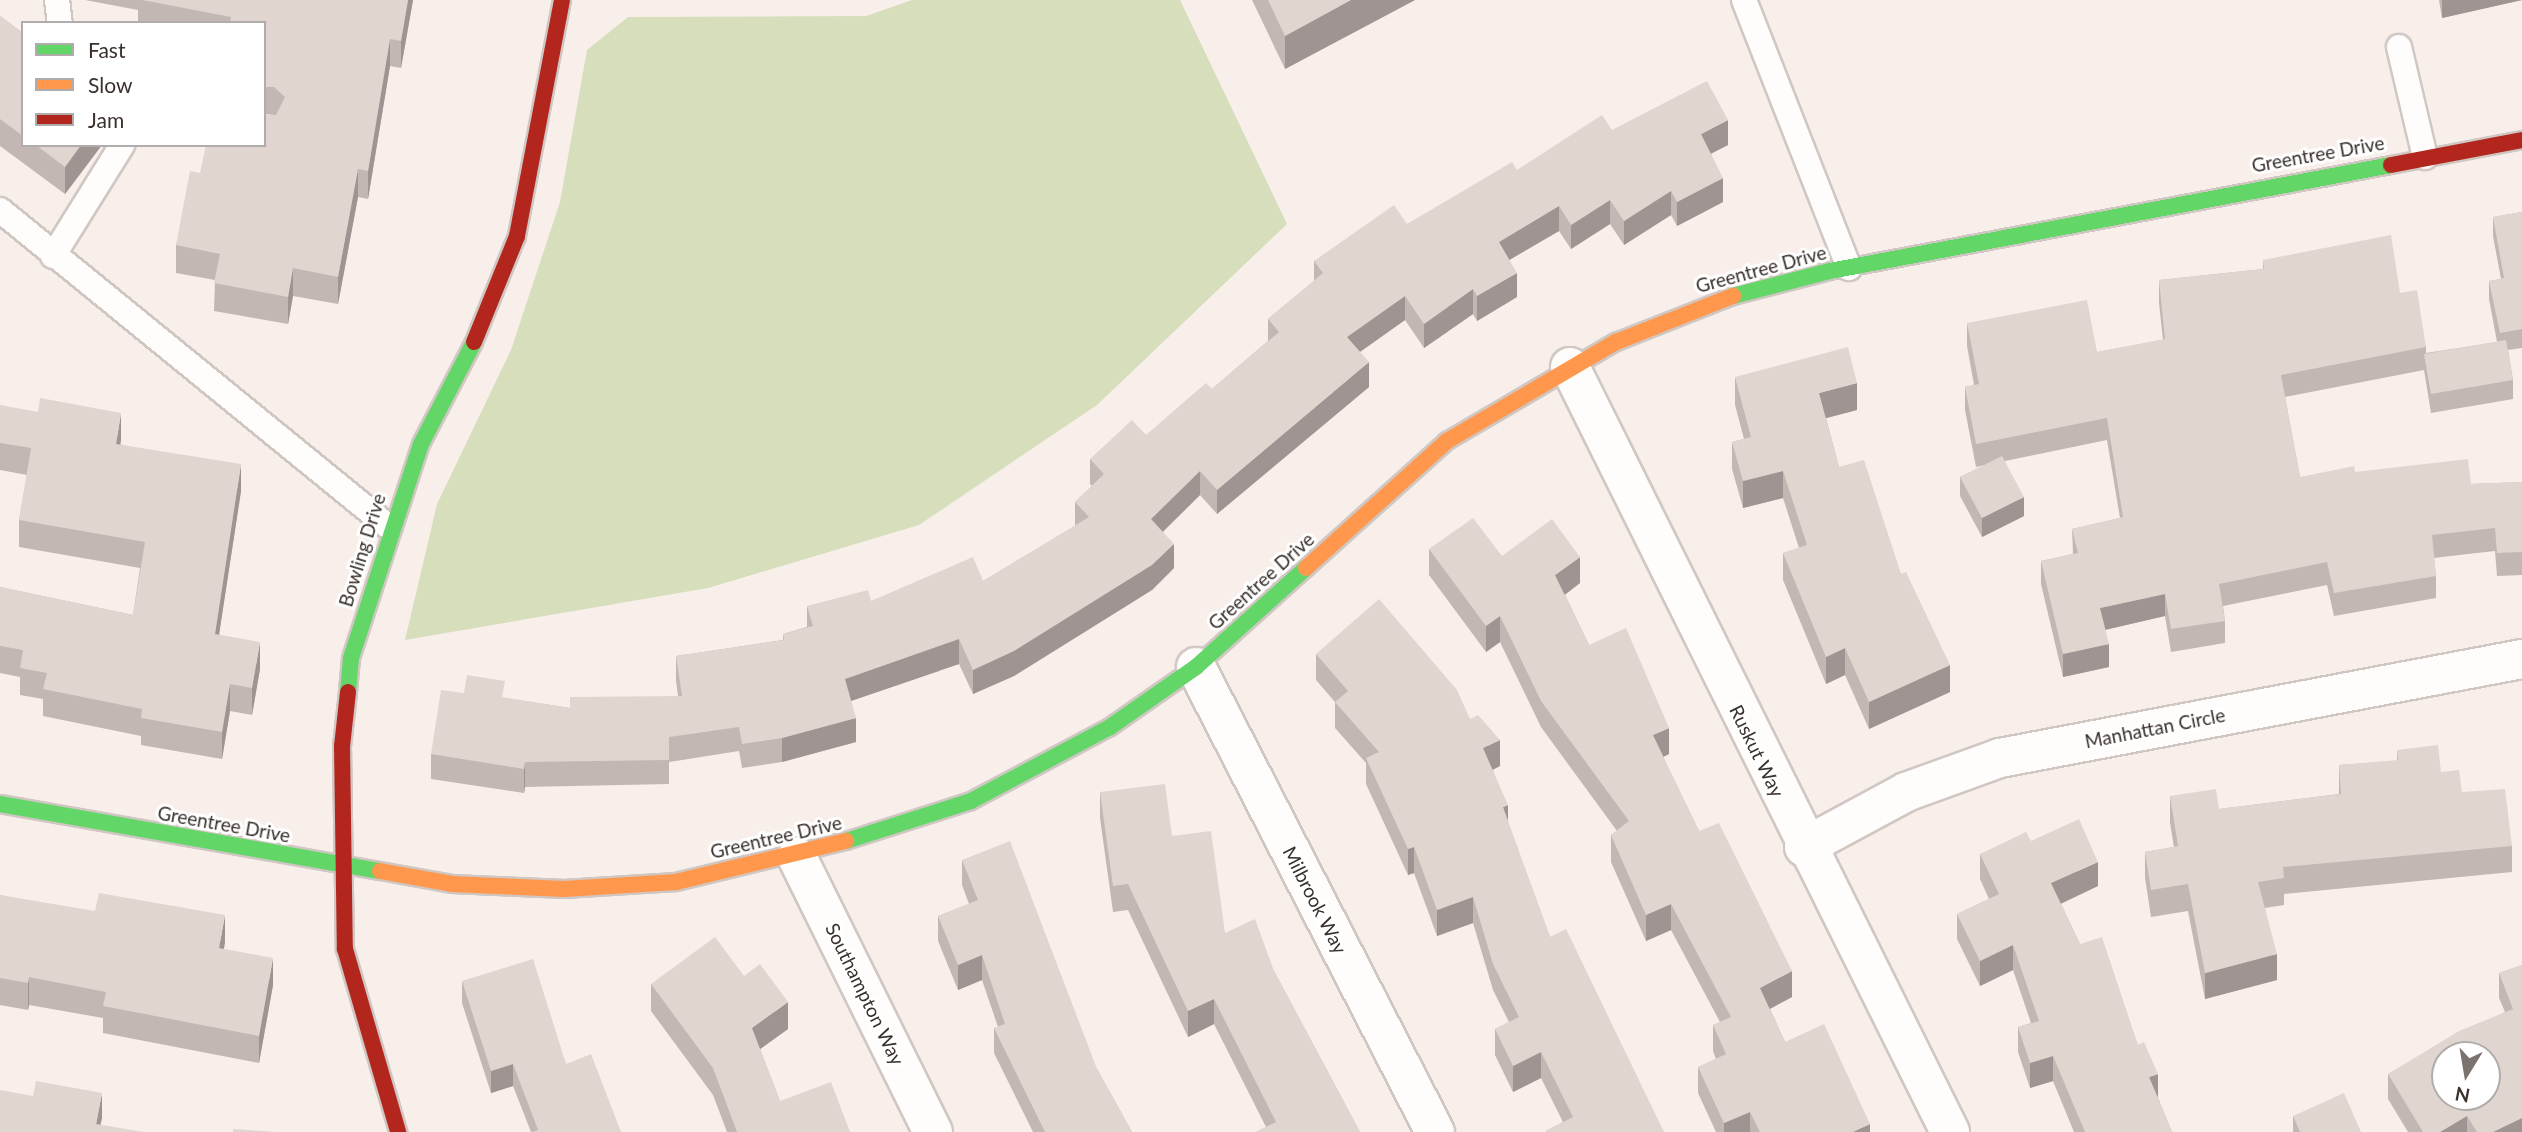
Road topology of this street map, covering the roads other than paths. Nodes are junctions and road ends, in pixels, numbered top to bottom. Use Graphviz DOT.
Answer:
graph roads {
  1 [pos="57,0"];
  2 [pos="562,0"];
  3 [pos="1744,0"];
  4 [pos="60,21"];
  5 [pos="2399,47"];
  6 [pos="2522,140"];
  7 [pos="121,147"];
  8 [pos="2425,157"];
  9 [pos="0,210"];
  10 [pos="53,256"];
  11 [pos="1849,268"];
  12 [pos="1570,367"];
  13 [pos="389,527"];
  14 [pos="2522,659"];
  15 [pos="1196,667"];
  16 [pos="0,804"];
  17 [pos="1804,847"];
  18 [pos="796,857"];
  19 [pos="341,867"];
  20 [pos="398,1132"];
  21 [pos="933,1132"];
  22 [pos="1435,1132"];
  23 [pos="1950,1132"];
  1 -- 4 [label="lane"];
  2 -- 13 [label="street, Bowling Drive"];
  3 -- 11 [label="lane"];
  5 -- 8 [label="lane"];
  6 -- 8 [label="street, Greentree Drive"];
  7 -- 10 [label="lane"];
  8 -- 11 [label="street, Greentree Drive"];
  9 -- 10 [label="lane"];
  10 -- 13 [label="lane"];
  11 -- 12 [label="street, Greentree Drive"];
  12 -- 15 [label="street, Greentree Drive"];
  12 -- 17 [label="street, Ruskut Way"];
  13 -- 19 [label="street, Bowling Drive"];
  14 -- 17 [label="street, Manhattan Circle"];
  15 -- 18 [label="street, Greentree Drive"];
  15 -- 22 [label="street, Milbrook Way"];
  16 -- 19 [label="street, Greentree Drive"];
  17 -- 23 [label="street, Ruskut Way"];
  18 -- 19 [label="street, Greentree Drive"];
  18 -- 21 [label="street, Southampton Way"];
  19 -- 20 [label="street, Bowling Drive"];
}
